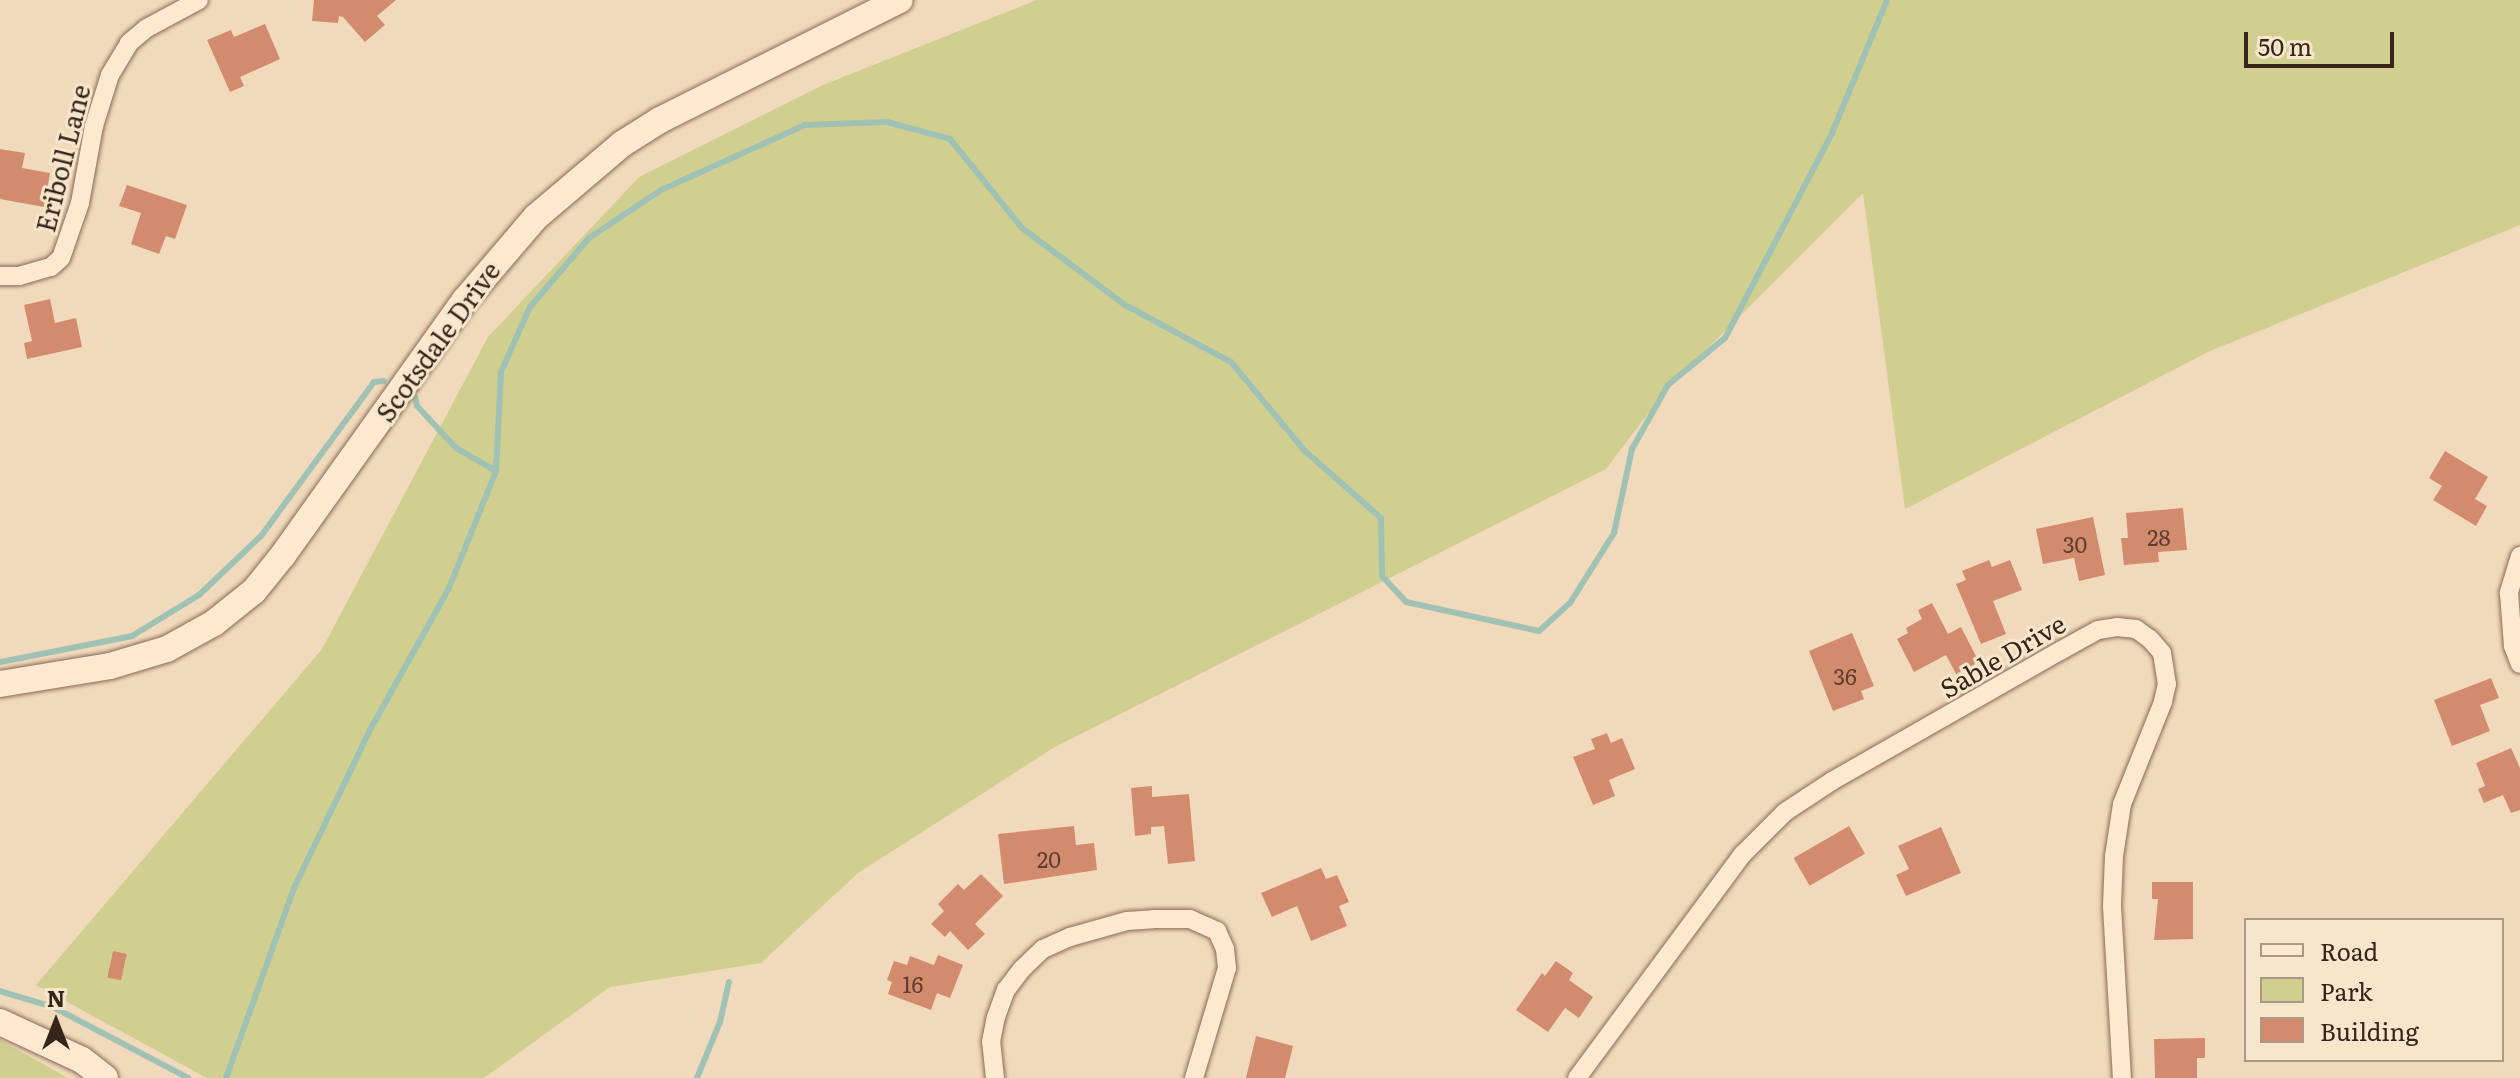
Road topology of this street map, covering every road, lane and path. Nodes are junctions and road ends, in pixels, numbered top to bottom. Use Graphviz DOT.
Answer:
graph roads {
  1 [pos="199,0"];
  2 [pos="900,0"];
  3 [pos="0,276"];
  4 [pos="2520,556"];
  5 [pos="2520,664"];
  6 [pos="0,684"];
  7 [pos="0,1022"];
  8 [pos="105,1078"];
  9 [pos="995,1078"];
  10 [pos="1194,1078"];
  11 [pos="1577,1078"];
  12 [pos="2122,1078"];
  1 -- 3 [label="street, Eriboll Lane"];
  2 -- 6 [label="street, Scotsdale Drive"];
  4 -- 5 [label="street"];
  7 -- 8 [label="street"];
  9 -- 10 [label="street"];
  11 -- 12 [label="street, Sable Drive"];
}
